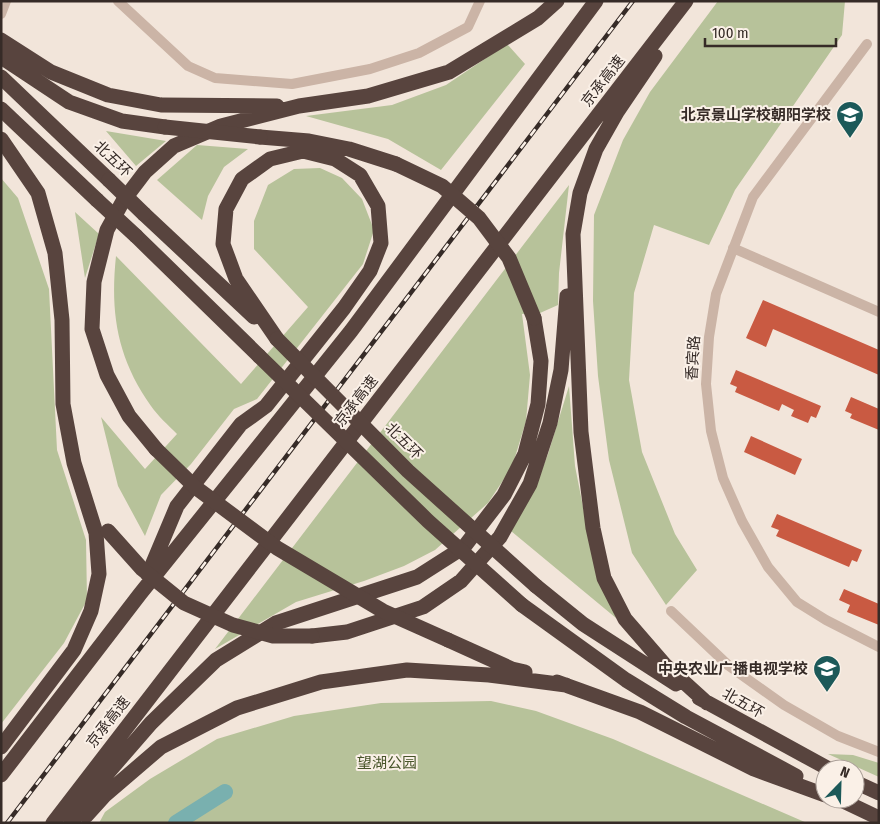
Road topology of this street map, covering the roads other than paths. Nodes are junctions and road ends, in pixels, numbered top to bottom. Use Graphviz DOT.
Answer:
graph roads {
  1 [pos="6,1"];
  2 [pos="118,1"];
  3 [pos="480,1"];
  4 [pos="556,1"];
  5 [pos="596,1"];
  6 [pos="686,1"];
  7 [pos="693,1"];
  8 [pos="129,6"];
  9 [pos="1,14"];
  10 [pos="1,40"];
  11 [pos="867,44"];
  12 [pos="1,57"];
  13 [pos="1,77"];
  14 [pos="299,106"];
  15 [pos="1,109"];
  16 [pos="1,139"];
  17 [pos="573,234"];
  18 [pos="733,248"];
  19 [pos="879,312"];
  20 [pos="277,338"];
  21 [pos="74,463"];
  22 [pos="140,594"];
  23 [pos="671,611"];
  24 [pos="879,647"];
  25 [pos="566,684"];
  26 [pos="707,703"];
  27 [pos="1,747"];
  28 [pos="879,752"];
  29 [pos="815,761"];
  30 [pos="1,776"];
  31 [pos="865,787"];
  32 [pos="815,788"];
  33 [pos="815,791"];
  34 [pos="879,793"];
  35 [pos="860,809"];
  36 [pos="879,818"];
  37 [pos="53,823"];
  38 [pos="72,823"];
  39 [pos="80,823"];
  1 -- 9 [label="street"];
  2 -- 8 [label="street"];
  3 -- 8 [label="street"];
  4 -- 14 [label="highway"];
  5 -- 22 [label="highway"];
  6 -- 37 [label="highway, 京承高速"];
  7 -- 17 [label="highway"];
  10 -- 14 [label="highway"];
  11 -- 18 [label="street, 香宾路"];
  12 -- 38 [label="highway, bridge"];
  13 -- 20 [label="highway, 北五环, bridge"];
  14 -- 25 [label="highway, bridge"];
  15 -- 32 [label="highway, bridge"];
  16 -- 21 [label="highway"];
  17 -- 21 [label="highway, bridge"];
  17 -- 26 [label="highway"];
  18 -- 19 [label="street"];
  18 -- 24 [label="street, 香宾路"];
  20 -- 22 [label="highway"];
  20 -- 26 [label="highway, 北五环, bridge"];
  21 -- 27 [label="highway"];
  22 -- 30 [label="highway"];
  23 -- 28 [label="street"];
  25 -- 33 [label="highway"];
  25 -- 39 [label="highway"];
  26 -- 29 [label="highway, 北五环"];
  31 -- 34 [label="highway"];
  35 -- 36 [label="highway"];
}
